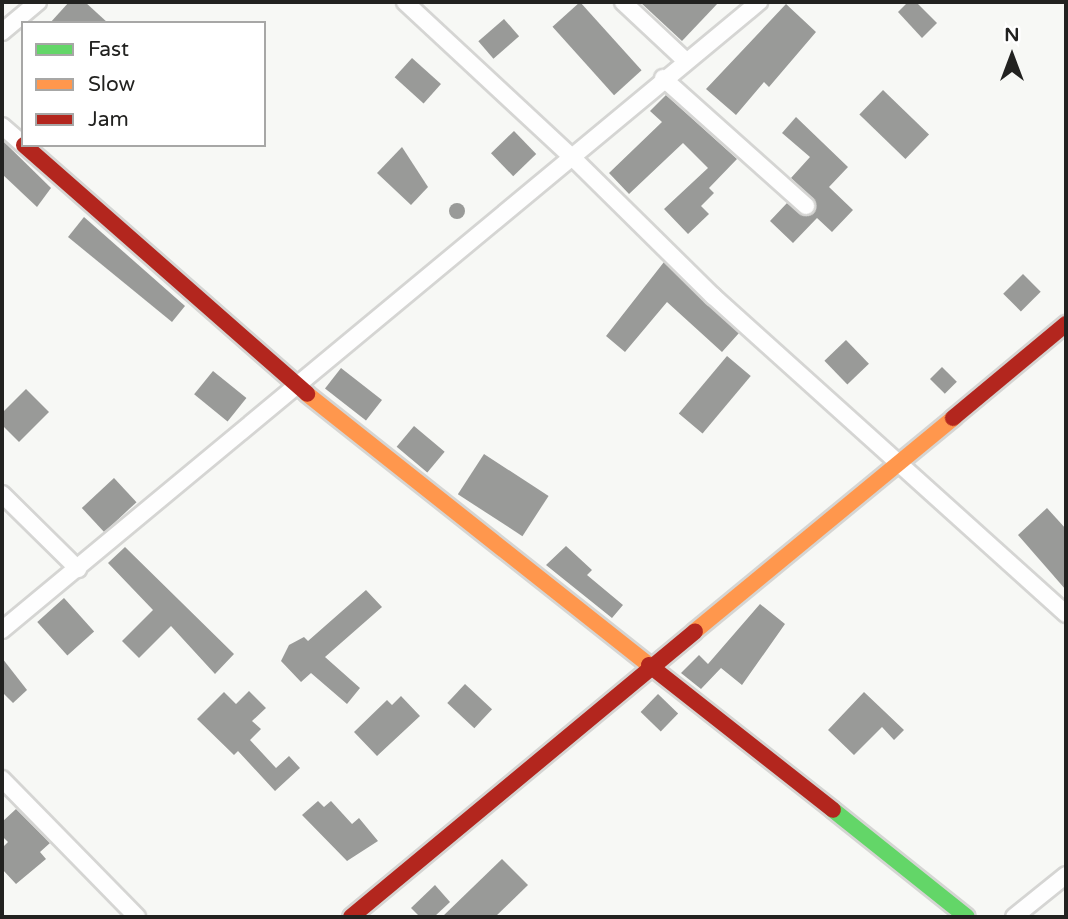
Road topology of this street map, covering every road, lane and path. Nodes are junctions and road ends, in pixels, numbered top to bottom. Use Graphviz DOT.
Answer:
graph roads {
  1 [pos="38,2"];
  2 [pos="404,2"];
  3 [pos="623,2"];
  4 [pos="759,2"];
  5 [pos="2,32"];
  6 [pos="685,60"];
  7 [pos="663,78"];
  8 [pos="2,126"];
  9 [pos="21,143"];
  10 [pos="25,147"];
  11 [pos="573,158"];
  12 [pos="806,206"];
  13 [pos="1066,324"];
  14 [pos="297,386"];
  15 [pos="899,461"];
  16 [pos="2,494"];
  17 [pos="78,569"];
  18 [pos="1066,614"];
  19 [pos="2,630"];
  20 [pos="653,664"];
  21 [pos="2,779"];
  22 [pos="1066,875"];
  23 [pos="137,917"];
  24 [pos="351,917"];
  25 [pos="967,917"];
  26 [pos="1014,917"];
  1 -- 5 [label="street"];
  2 -- 11 [label="street"];
  3 -- 6 [label="street"];
  4 -- 6 [label="street"];
  6 -- 7 [label="street"];
  7 -- 11 [label="street"];
  7 -- 12 [label="street"];
  8 -- 9 [label="street"];
  10 -- 14 [label="street"];
  11 -- 14 [label="street"];
  11 -- 15 [label="street"];
  13 -- 15 [label="street"];
  14 -- 17 [label="street"];
  14 -- 20 [label="street"];
  15 -- 18 [label="street"];
  15 -- 20 [label="street"];
  16 -- 17 [label="street"];
  17 -- 19 [label="street"];
  20 -- 24 [label="street"];
  20 -- 25 [label="street"];
  21 -- 23 [label="street"];
  22 -- 26 [label="street"];
}
